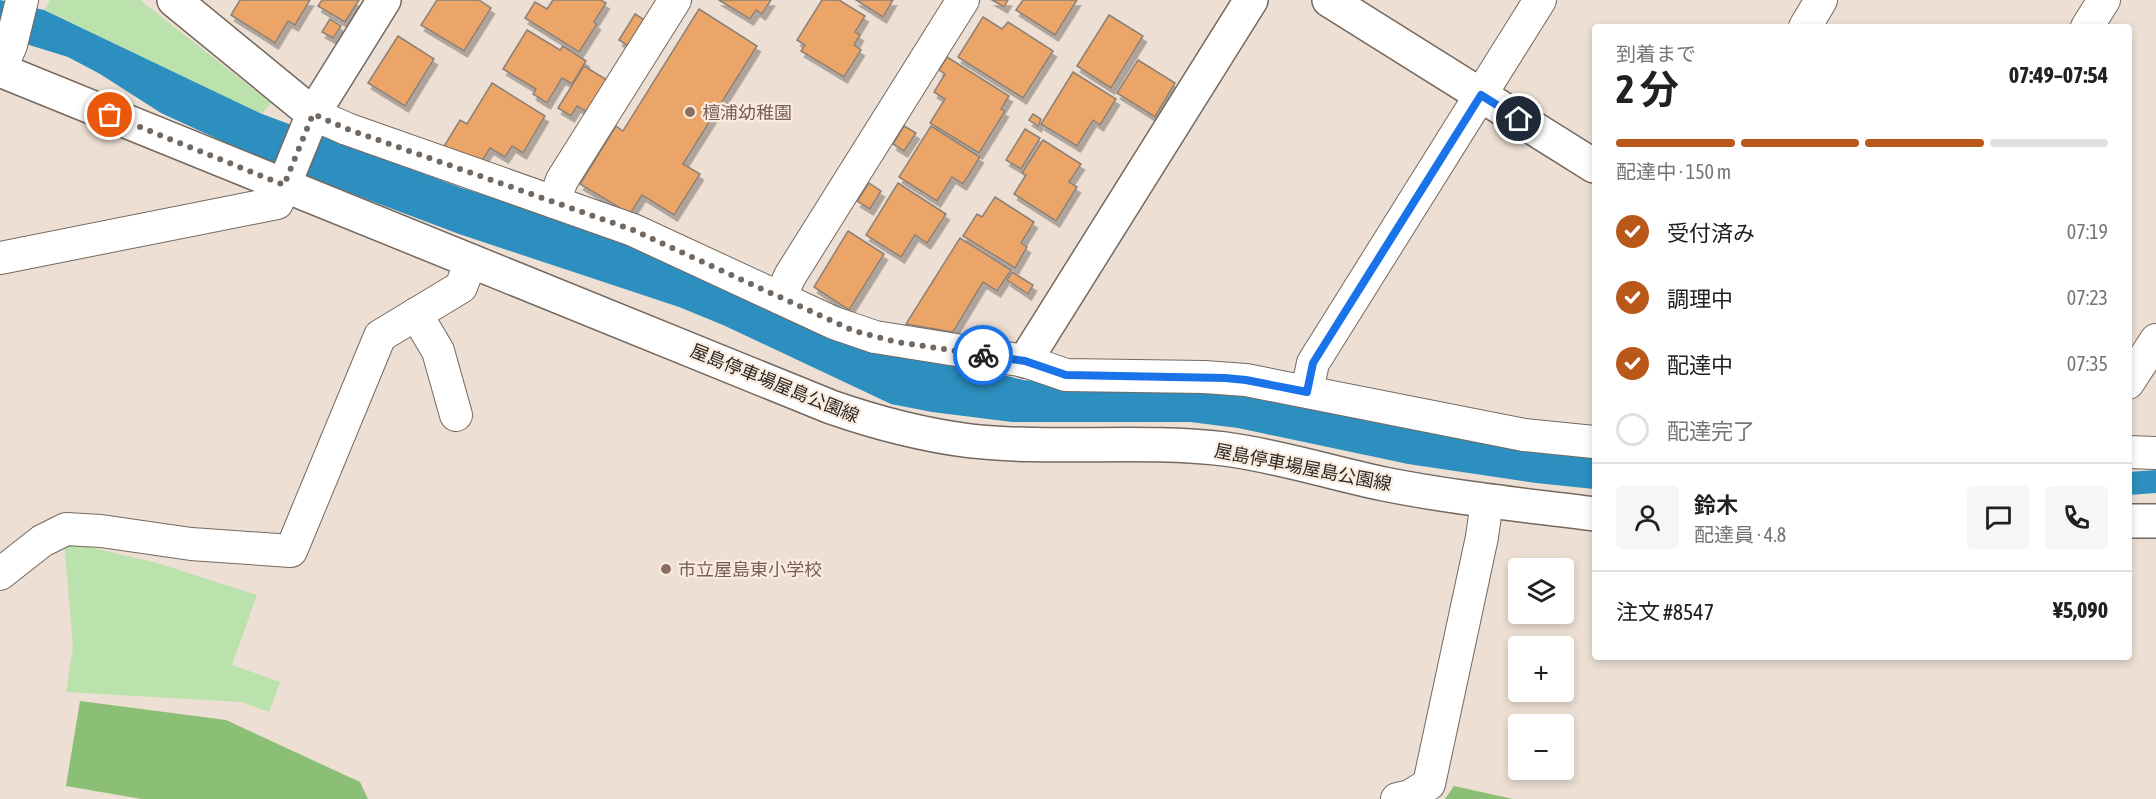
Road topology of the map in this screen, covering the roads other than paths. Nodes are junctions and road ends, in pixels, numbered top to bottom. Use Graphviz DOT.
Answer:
graph roads {
  1 [pos="22,0"];
  2 [pos="174,0"];
  3 [pos="384,0"];
  4 [pos="675,0"];
  5 [pos="963,0"];
  6 [pos="1251,0"];
  7 [pos="1329,0"];
  8 [pos="1540,0"];
  9 [pos="1821,0"];
  10 [pos="2104,0"];
  11 [pos="1807,24"];
  12 [pos="2089,24"];
  13 [pos="4,62"];
  14 [pos="1481,95"];
  15 [pos="313,114"];
  16 [pos="1592,165"];
  17 [pos="284,185"];
  18 [pos="554,202"];
  19 [pos="0,258"];
  20 [pos="471,261"];
  21 [pos="780,297"];
  22 [pos="416,314"];
  23 [pos="2156,340"];
  24 [pos="1025,361"];
  25 [pos="2132,378"];
  26 [pos="1307,392"];
  27 [pos="456,415"];
  28 [pos="1592,442"];
  29 [pos="2132,452"];
  30 [pos="2156,453"];
  31 [pos="1487,501"];
  32 [pos="1592,514"];
  33 [pos="2132,521"];
  34 [pos="2156,521"];
  35 [pos="0,574"];
  36 [pos="1397,799"];
  1 -- 13 [label="street"];
  2 -- 15 [label="main road"];
  3 -- 15 [label="main road"];
  4 -- 18 [label="street"];
  5 -- 21 [label="street"];
  6 -- 24 [label="main road"];
  7 -- 14 [label="main road"];
  8 -- 14 [label="street"];
  9 -- 11 [label="street"];
  10 -- 12 [label="street"];
  13 -- 17 [label="main road, 屋島停車場屋島公園線"];
  14 -- 16 [label="main road"];
  14 -- 26 [label="street"];
  15 -- 17 [label="main road"];
  15 -- 18 [label="street"];
  17 -- 19 [label="street"];
  17 -- 20 [label="main road, 屋島停車場屋島公園線"];
  18 -- 21 [label="street"];
  20 -- 22 [label="street"];
  20 -- 31 [label="main road, 屋島停車場屋島公園線"];
  21 -- 24 [label="street"];
  22 -- 27 [label="street"];
  22 -- 35 [label="street"];
  23 -- 25 [label="street"];
  24 -- 26 [label="street"];
  26 -- 28 [label="street"];
  29 -- 30 [label="street"];
  31 -- 32 [label="main road, 屋島停車場屋島公園線"];
  31 -- 36 [label="street"];
  33 -- 34 [label="main road"];
}
